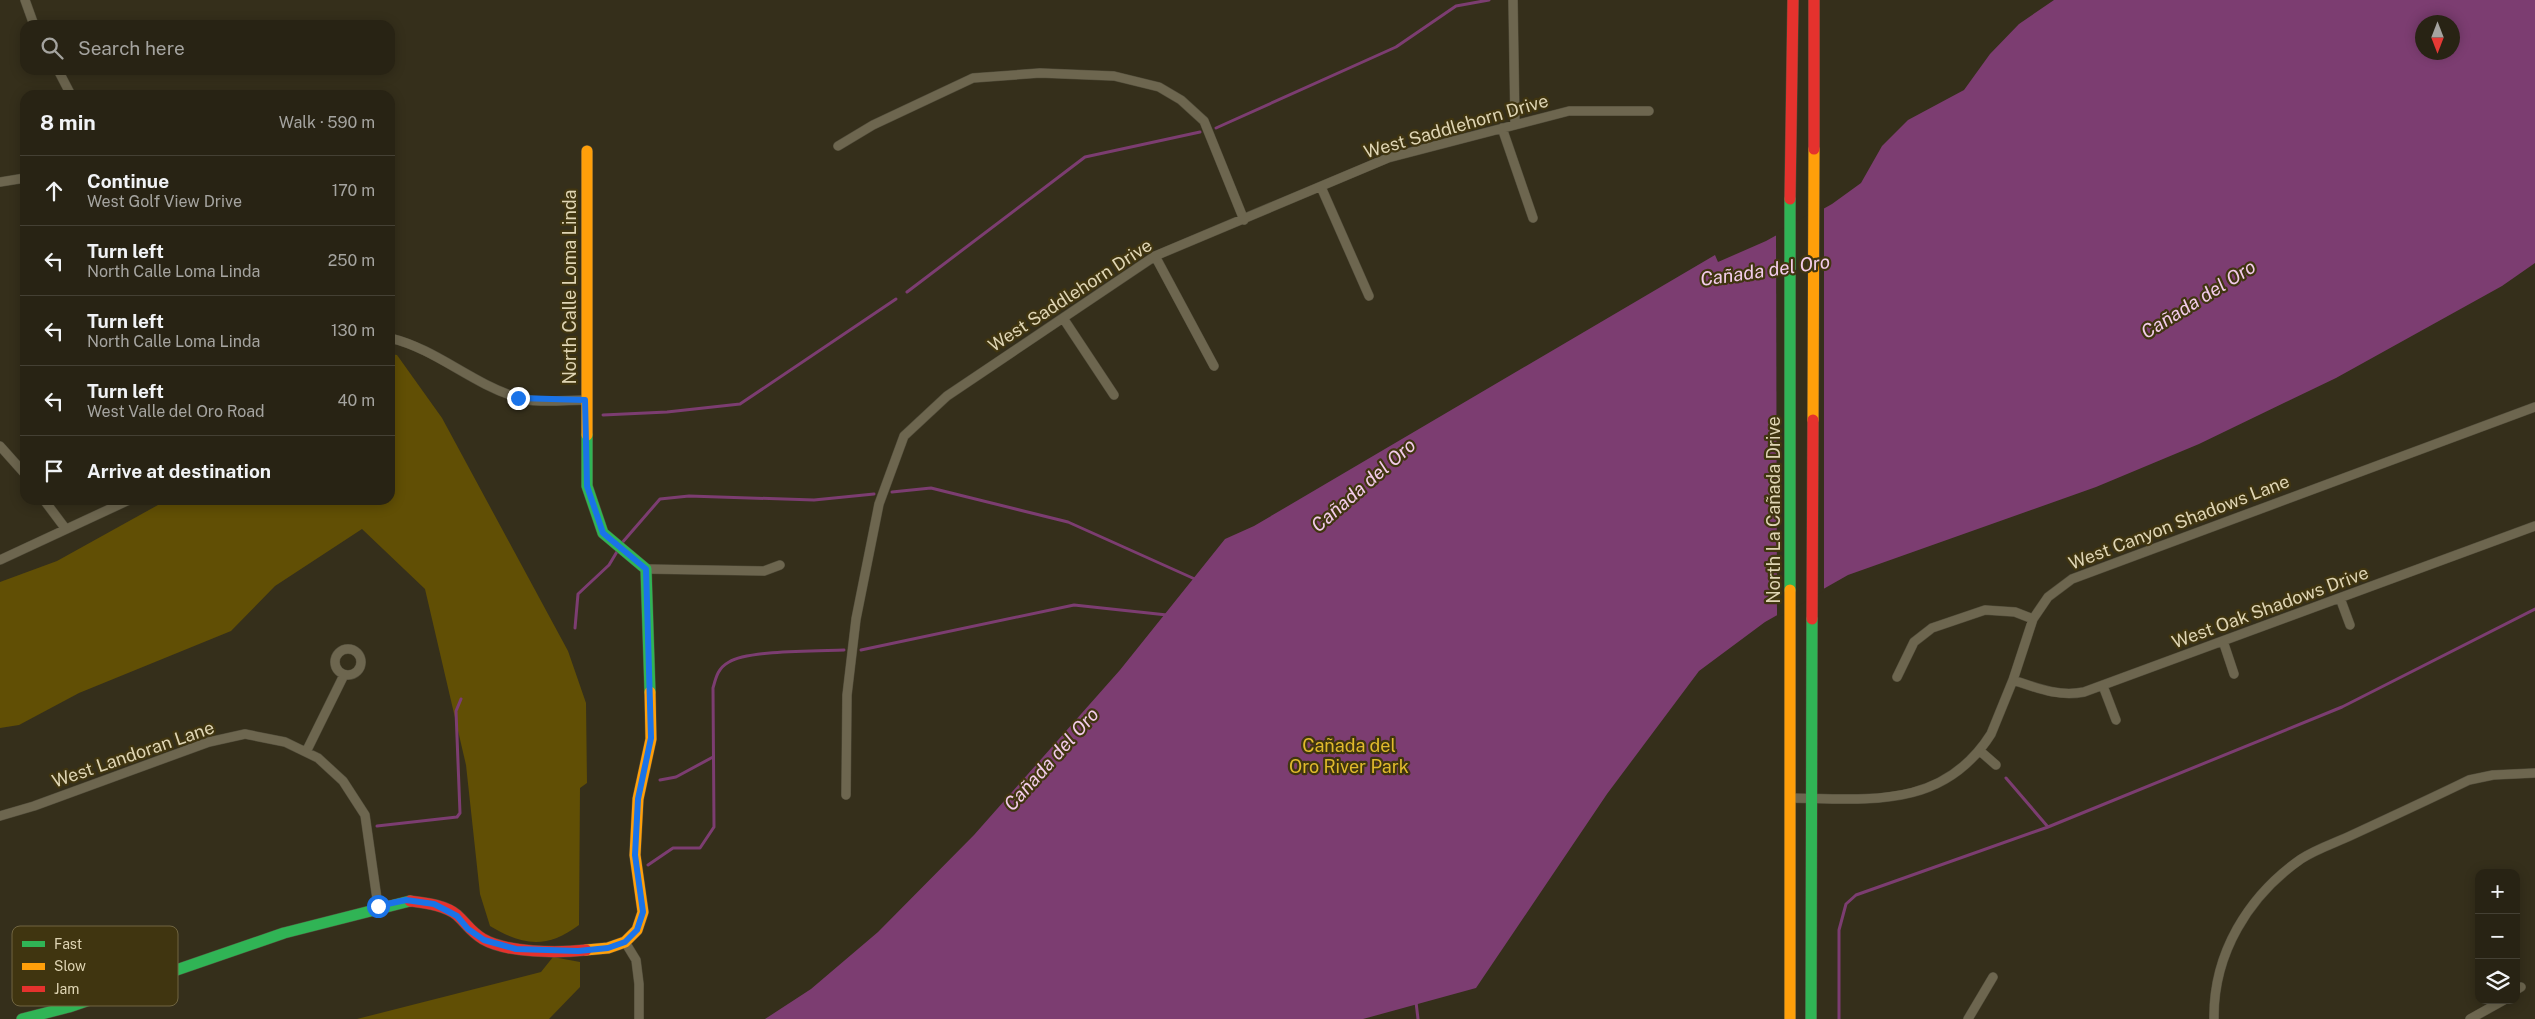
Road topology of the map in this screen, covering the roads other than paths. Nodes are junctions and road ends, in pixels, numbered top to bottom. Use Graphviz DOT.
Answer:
graph roads {
  1 [pos="26,0"];
  2 [pos="1793,0"];
  3 [pos="1814,0"];
  4 [pos="1513,1"];
  5 [pos="32,20"];
  6 [pos="61,75"];
  7 [pos="68,90"];
  8 [pos="1649,112"];
  9 [pos="1515,124"];
  10 [pos="1502,128"];
  11 [pos="838,146"];
  12 [pos="587,151"];
  13 [pos="20,179"];
  14 [pos="0,182"];
  15 [pos="1321,188"];
  16 [pos="1534,218"];
  17 [pos="1244,220"];
  18 [pos="1155,256"];
  19 [pos="1369,296"];
  20 [pos="1063,318"];
  21 [pos="395,339"];
  22 [pos="1214,366"];
  23 [pos="1114,395"];
  24 [pos="585,400"];
  25 [pos="2535,407"];
  26 [pos="0,446"];
  27 [pos="20,468"];
  28 [pos="48,505"];
  29 [pos="118,505"];
  30 [pos="2535,526"];
  31 [pos="65,528"];
  32 [pos="0,560"];
  33 [pos="780,565"];
  34 [pos="646,569"];
  35 [pos="2340,598"];
  36 [pos="2033,620"];
  37 [pos="2350,625"];
  38 [pos="2223,641"];
  39 [pos="2234,674"];
  40 [pos="344,675"];
  41 [pos="1897,677"];
  42 [pos="2013,680"];
  43 [pos="2104,686"];
  44 [pos="2116,720"];
  45 [pos="1980,751"];
  46 [pos="306,752"];
  47 [pos="1996,765"];
  48 [pos="2535,773"];
  49 [pos="846,795"];
  50 [pos="1790,798"];
  51 [pos="1811,798"];
  52 [pos="0,816"];
  53 [pos="378,906"];
  54 [pos="625,942"];
  55 [pos="178,969"];
  56 [pos="1992,977"];
  57 [pos="2497,1004"];
  58 [pos="72,1006"];
  59 [pos="22,1019"];
  60 [pos="639,1019"];
  61 [pos="1790,1019"];
  62 [pos="1811,1019"];
  63 [pos="1968,1019"];
  64 [pos="2214,1019"];
  65 [pos="2470,1019"];
  1 -- 5 [label="street"];
  2 -- 50 [label="main road, North La Cañada Drive"];
  3 -- 51 [label="main road"];
  4 -- 9 [label="street"];
  6 -- 7 [label="street"];
  8 -- 9 [label="street, West Saddlehorn Drive"];
  9 -- 10 [label="street, West Saddlehorn Drive"];
  10 -- 15 [label="street, West Saddlehorn Drive"];
  10 -- 16 [label="street"];
  11 -- 17 [label="street"];
  12 -- 24 [label="main road, North Calle Loma Linda"];
  13 -- 14 [label="street"];
  15 -- 17 [label="street, West Saddlehorn Drive"];
  15 -- 19 [label="street"];
  17 -- 18 [label="street, West Saddlehorn Drive"];
  18 -- 20 [label="street, West Saddlehorn Drive"];
  18 -- 22 [label="street"];
  20 -- 23 [label="street"];
  20 -- 49 [label="street, West Saddlehorn Drive"];
  21 -- 24 [label="street"];
  24 -- 34 [label="main road, North Calle Loma Linda"];
  25 -- 36 [label="street, West Canyon Shadows Lane"];
  26 -- 27 [label="street"];
  28 -- 31 [label="street"];
  29 -- 31 [label="street"];
  30 -- 35 [label="street, West Oak Shadows Drive"];
  31 -- 32 [label="street"];
  33 -- 34 [label="street"];
  34 -- 54 [label="main road"];
  35 -- 37 [label="street"];
  35 -- 38 [label="street, West Oak Shadows Drive"];
  36 -- 41 [label="street"];
  36 -- 42 [label="street, West Canyon Shadows Lane"];
  38 -- 39 [label="street"];
  38 -- 43 [label="street, West Oak Shadows Drive"];
  40 -- 46 [label="street"];
  42 -- 43 [label="street, West Oak Shadows Drive"];
  42 -- 45 [label="street, West Canyon Shadows Lane"];
  43 -- 44 [label="street"];
  45 -- 47 [label="street"];
  45 -- 51 [label="street, West Canyon Shadows Lane"];
  46 -- 52 [label="street, West Landoran Lane"];
  46 -- 53 [label="street, West Landoran Lane"];
  48 -- 64 [label="street"];
  50 -- 51 [label="street, West Canyon Shadows Lane"];
  50 -- 61 [label="main road, North La Cañada Drive"];
  51 -- 62 [label="main road"];
  53 -- 54 [label="main road"];
  53 -- 55 [label="main road"];
  54 -- 60 [label="street"];
  56 -- 63 [label="street"];
  57 -- 65 [label="street"];
  58 -- 59 [label="main road"];
}
